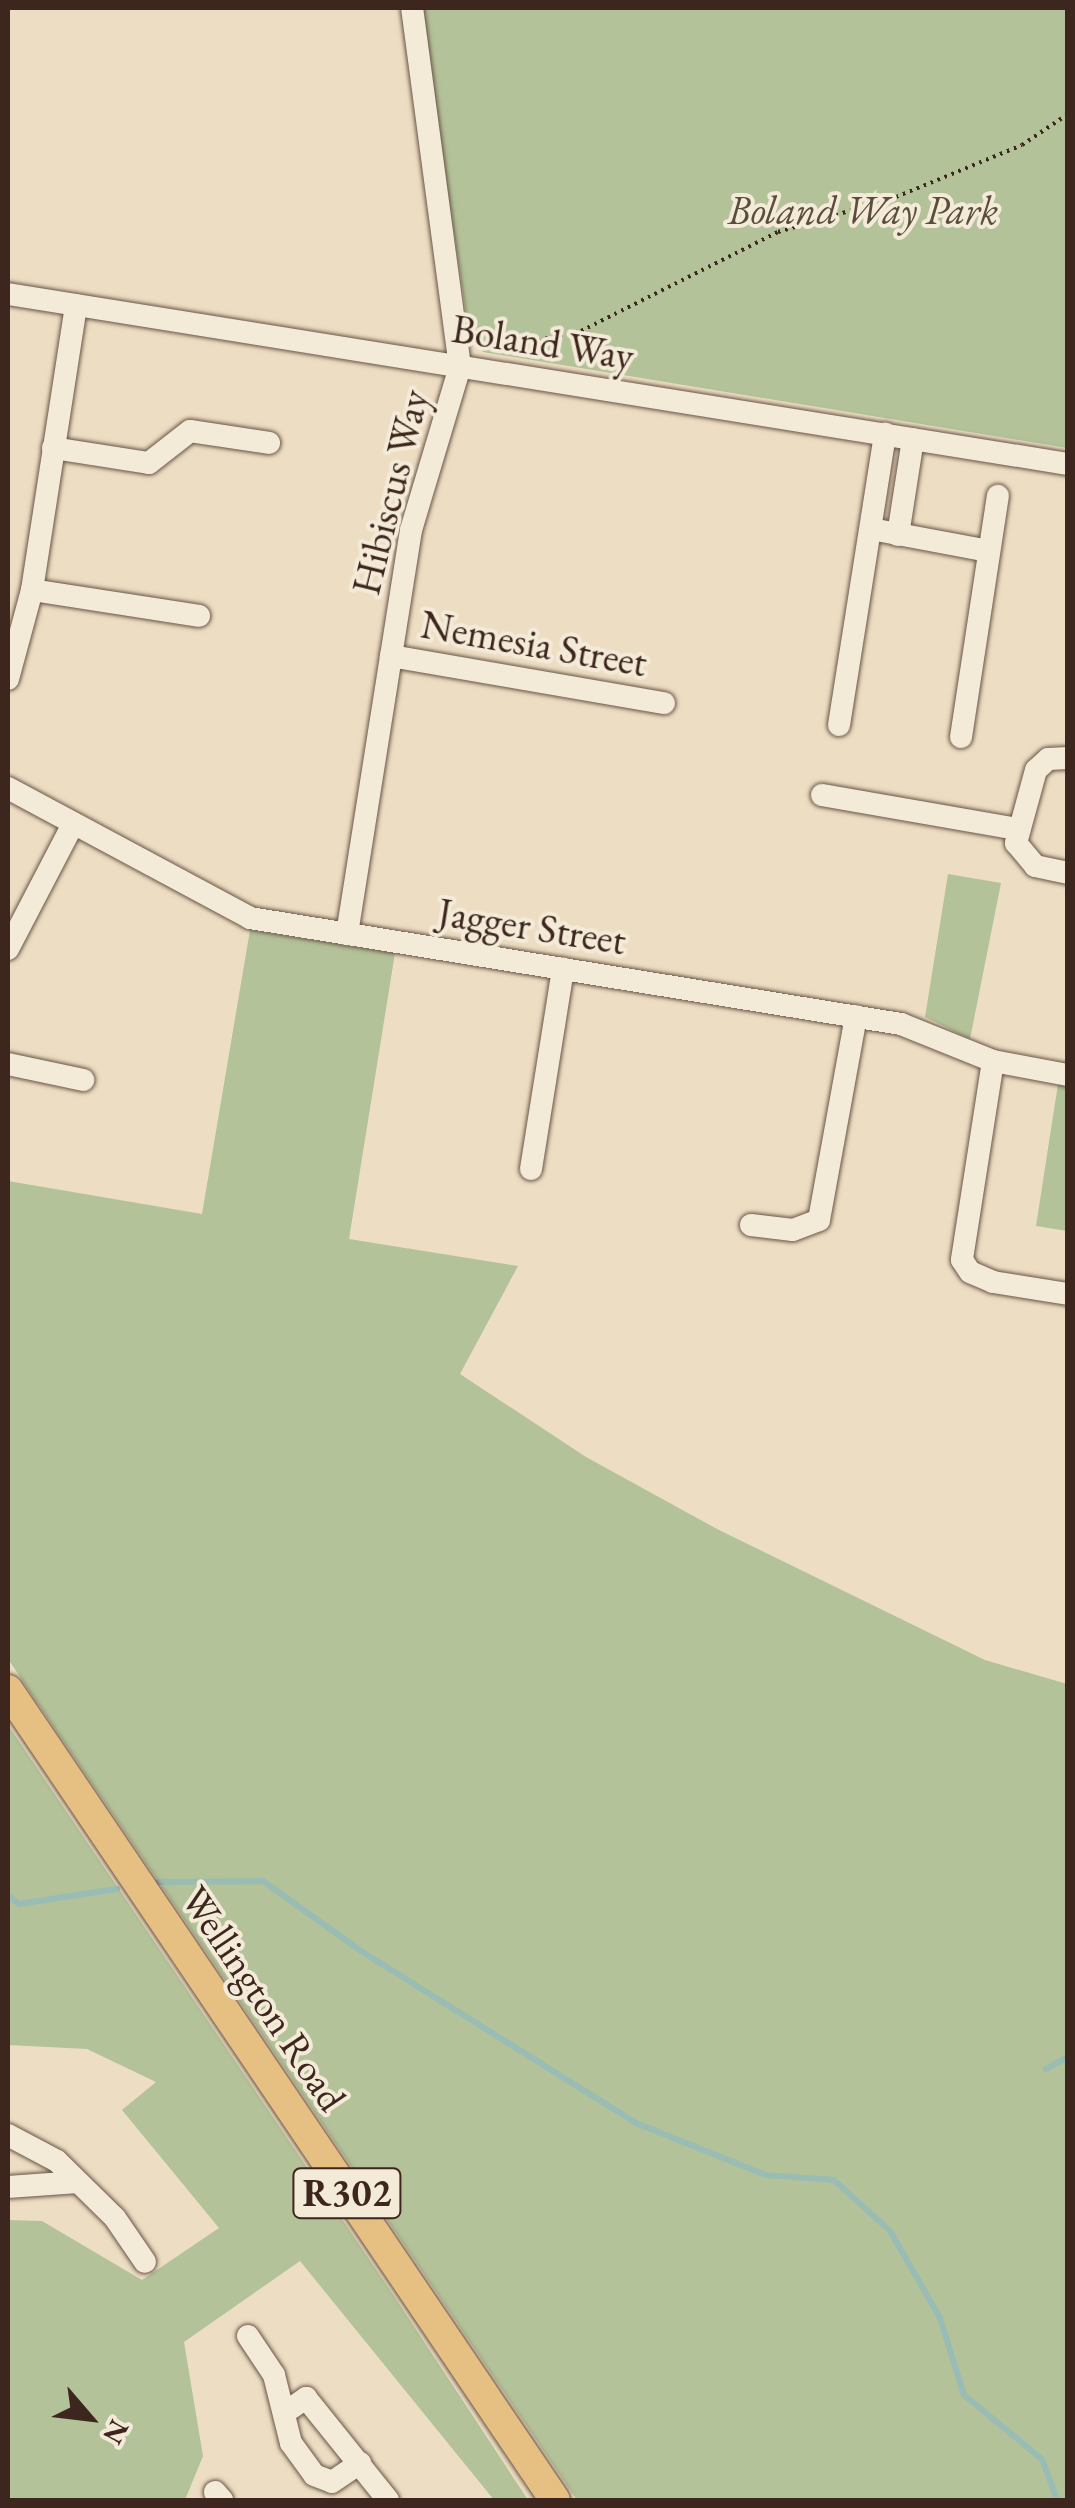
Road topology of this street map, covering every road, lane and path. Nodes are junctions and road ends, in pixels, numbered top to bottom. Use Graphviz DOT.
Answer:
graph roads {
  1 [pos="412,8"];
  2 [pos="1068,114"];
  3 [pos="8,294"];
  4 [pos="76,305"];
  5 [pos="481,354"];
  6 [pos="460,366"];
  7 [pos="885,434"];
  8 [pos="912,439"];
  9 [pos="269,443"];
  10 [pos="52,448"];
  11 [pos="1068,464"];
  12 [pos="998,496"];
  13 [pos="870,530"];
  14 [pos="898,535"];
  15 [pos="988,551"];
  16 [pos="32,590"];
  17 [pos="199,616"];
  18 [pos="391,656"];
  19 [pos="8,679"];
  20 [pos="664,703"];
  21 [pos="839,725"];
  22 [pos="961,737"];
  23 [pos="1068,758"];
  24 [pos="8,788"];
  25 [pos="822,795"];
  26 [pos="73,824"];
  27 [pos="1017,828"];
  28 [pos="1068,872"];
  29 [pos="346,934"];
  30 [pos="8,948"];
  31 [pos="564,969"];
  32 [pos="856,1016"];
  33 [pos="993,1061"];
  34 [pos="8,1064"];
  35 [pos="1068,1075"];
  36 [pos="84,1080"];
  37 [pos="531,1170"];
  38 [pos="751,1225"];
  39 [pos="1068,1294"];
  40 [pos="8,1690"];
  41 [pos="8,2135"];
  42 [pos="78,2182"];
  43 [pos="8,2187"];
  44 [pos="145,2262"];
  45 [pos="248,2336"];
  46 [pos="284,2413"];
  47 [pos="360,2464"];
  48 [pos="388,2500"];
  49 [pos="555,2500"];
  1 -- 6 [label="street, Hibiscus Way"];
  2 -- 5 [label="path"];
  3 -- 4 [label="street, Boland Way"];
  4 -- 6 [label="street, Boland Way"];
  4 -- 10 [label="street"];
  6 -- 7 [label="street, Boland Way"];
  6 -- 18 [label="street, Hibiscus Way"];
  7 -- 8 [label="street, Boland Way"];
  7 -- 13 [label="street"];
  8 -- 11 [label="street, Boland Way"];
  8 -- 14 [label="street"];
  9 -- 10 [label="street"];
  10 -- 16 [label="street"];
  12 -- 15 [label="street"];
  13 -- 14 [label="street"];
  13 -- 21 [label="street"];
  14 -- 15 [label="street"];
  15 -- 22 [label="street"];
  16 -- 17 [label="street"];
  16 -- 19 [label="street"];
  18 -- 20 [label="street, Nemesia Street"];
  18 -- 29 [label="street, Hibiscus Way"];
  23 -- 27 [label="street"];
  24 -- 26 [label="street, Jagger Street"];
  25 -- 27 [label="street"];
  26 -- 29 [label="street, Jagger Street"];
  26 -- 30 [label="street"];
  27 -- 28 [label="street"];
  29 -- 31 [label="street, Jagger Street"];
  31 -- 32 [label="street, Jagger Street"];
  31 -- 37 [label="street"];
  32 -- 33 [label="street, Jagger Street"];
  32 -- 38 [label="street"];
  33 -- 35 [label="street, Jagger Street"];
  33 -- 39 [label="street"];
  34 -- 36 [label="street"];
  40 -- 49 [label="main road, Wellington Road / R302"];
  41 -- 42 [label="street"];
  42 -- 43 [label="street"];
  42 -- 44 [label="street"];
  45 -- 46 [label="street"];
  46 -- 47 [label="street"];
  46 -- 47 [label="street"];
  47 -- 48 [label="street"];
}
